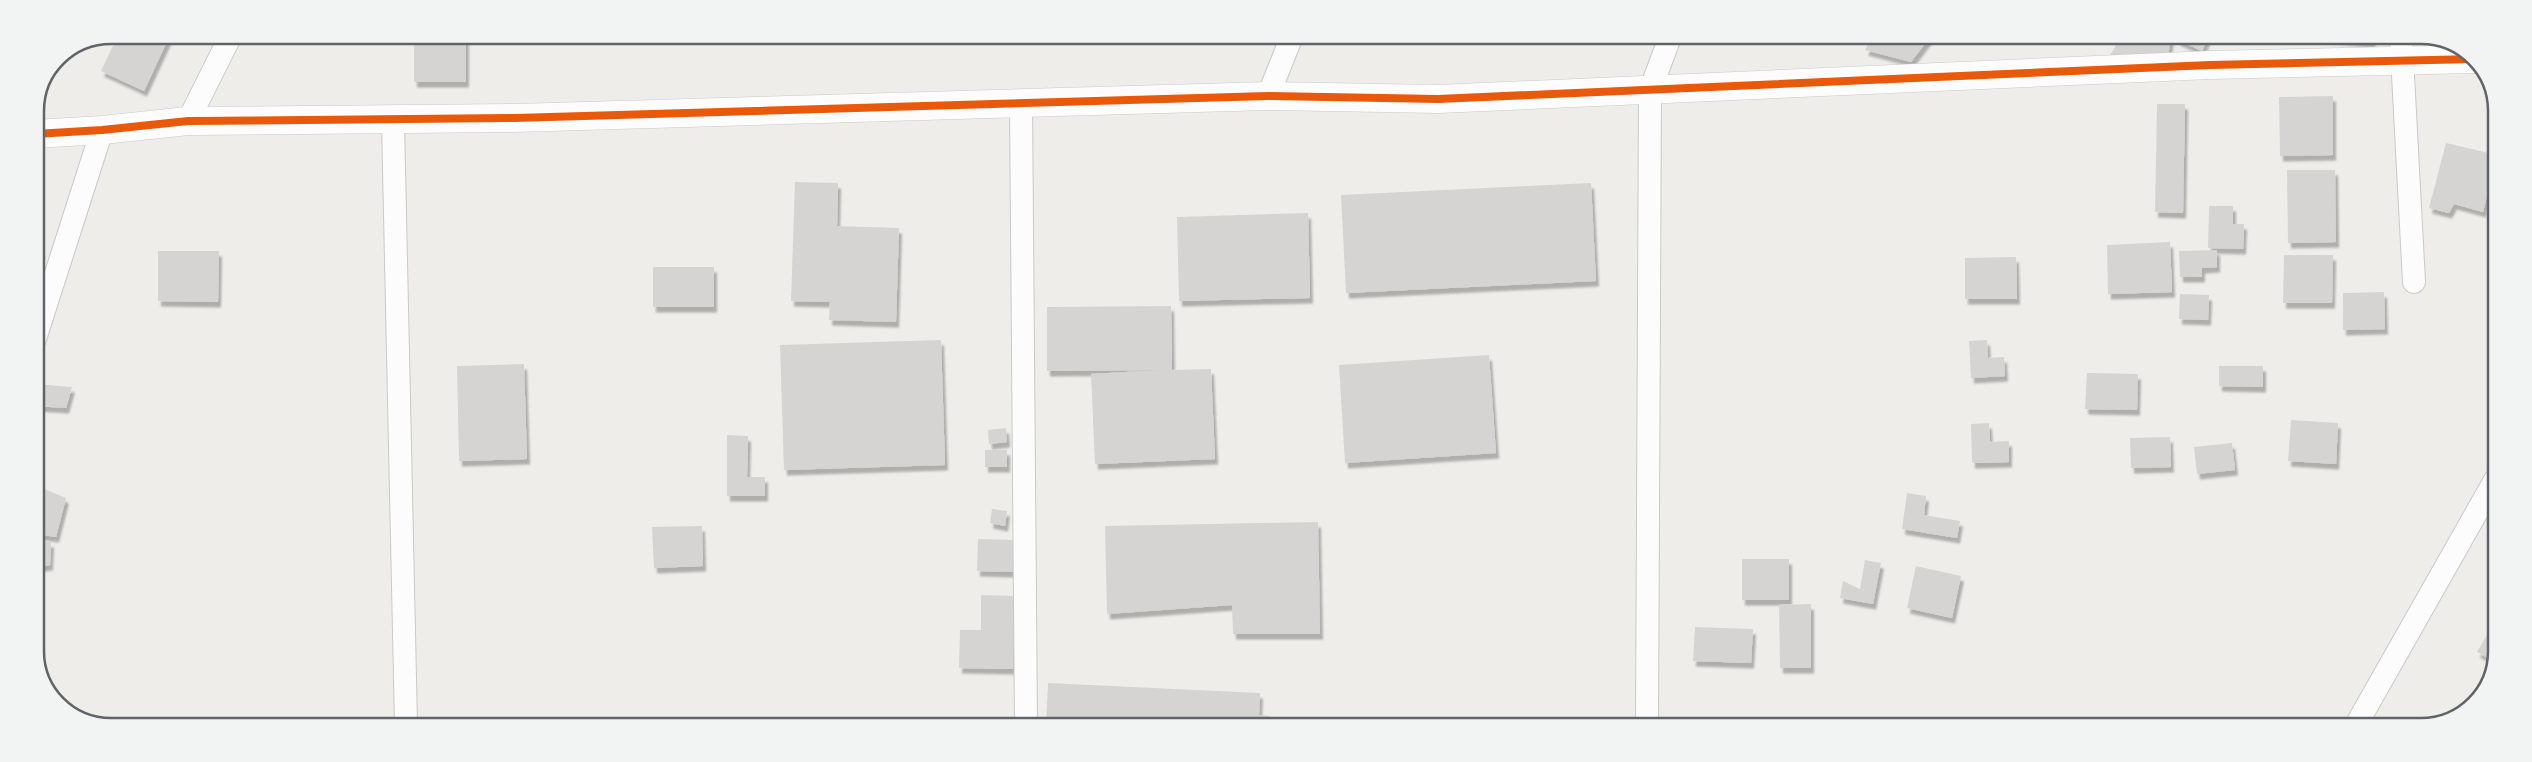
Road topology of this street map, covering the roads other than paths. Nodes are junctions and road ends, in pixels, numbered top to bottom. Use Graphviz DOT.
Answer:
graph roads {
  1 [pos="226,44"];
  2 [pos="1289,44"];
  3 [pos="1667,44"];
  4 [pos="2401,49"];
  5 [pos="2460,57"];
  6 [pos="1650,91"];
  7 [pos="1268,96"];
  8 [pos="1021,103"];
  9 [pos="188,121"];
  10 [pos="393,121"];
  11 [pos="102,130"];
  12 [pos="44,133"];
  13 [pos="2414,282"];
  14 [pos="44,311"];
  15 [pos="2488,492"];
  16 [pos="406,718"];
  17 [pos="1026,718"];
  18 [pos="1647,718"];
  19 [pos="2359,718"];
  1 -- 9 [label="street"];
  2 -- 7 [label="street"];
  3 -- 6 [label="street"];
  4 -- 5 [label="street"];
  4 -- 6 [label="street"];
  4 -- 13 [label="street"];
  6 -- 7 [label="street"];
  6 -- 18 [label="street"];
  7 -- 8 [label="street"];
  8 -- 10 [label="street"];
  8 -- 17 [label="street"];
  9 -- 10 [label="street"];
  9 -- 11 [label="street"];
  10 -- 16 [label="street"];
  11 -- 12 [label="street"];
  11 -- 14 [label="street"];
  15 -- 19 [label="street"];
}
